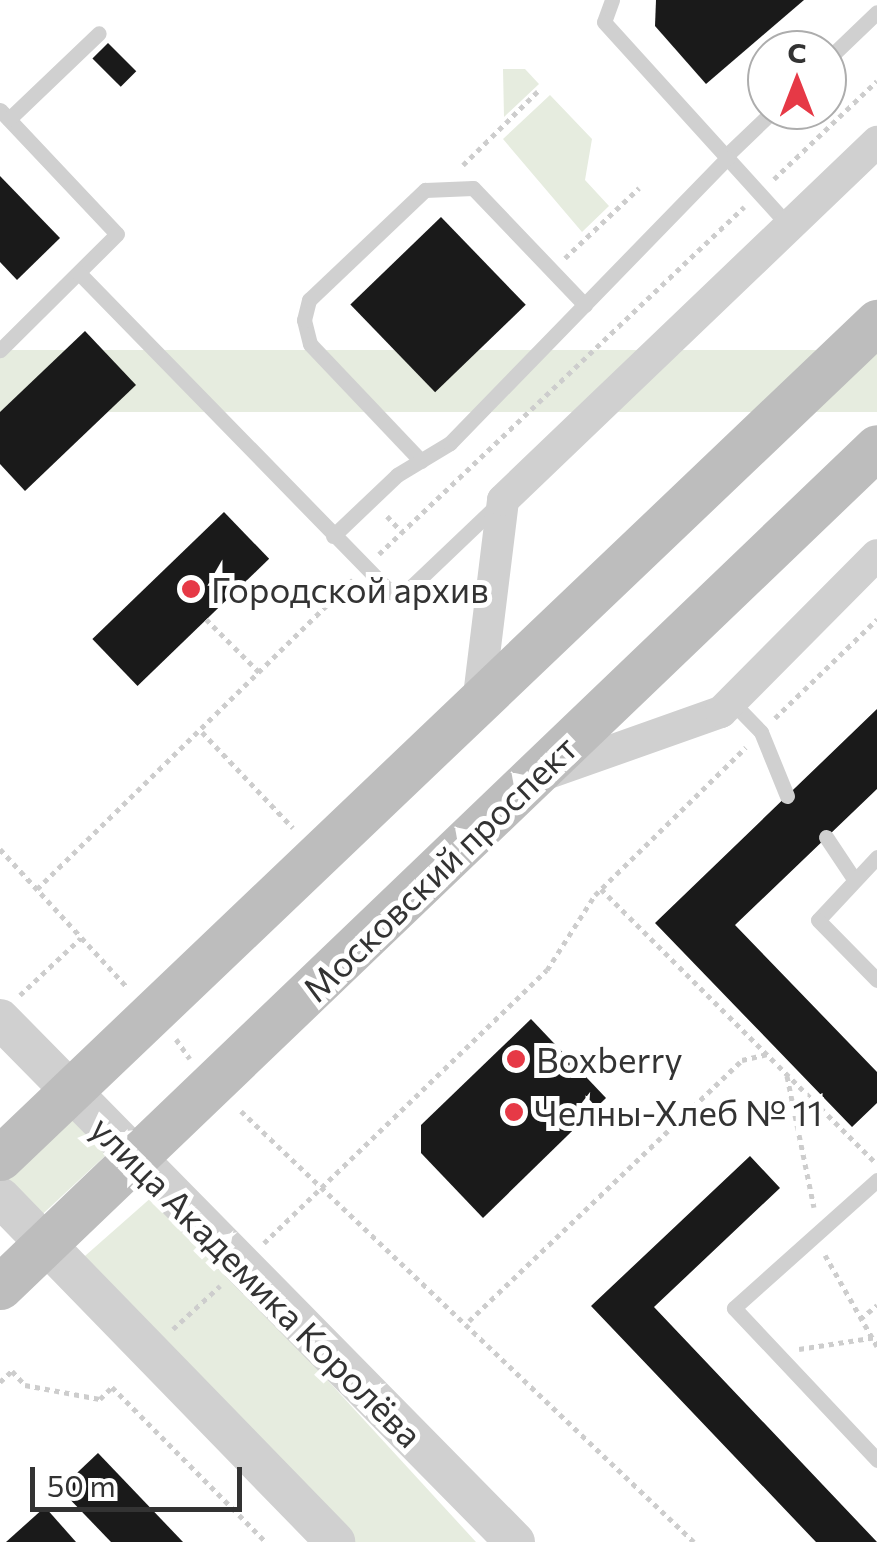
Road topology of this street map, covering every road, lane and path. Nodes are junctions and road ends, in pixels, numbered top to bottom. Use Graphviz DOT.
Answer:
graph roads {
  1 [pos="612,0"];
  2 [pos="877,12"];
  3 [pos="98,33"];
  4 [pos="847,41"];
  5 [pos="877,81"];
  6 [pos="538,90"];
  7 [pos="4,115"];
  8 [pos="754,130"];
  9 [pos="877,142"];
  10 [pos="727,157"];
  11 [pos="447,182"];
  12 [pos="639,188"];
  13 [pos="759,193"];
  14 [pos="788,226"];
  15 [pos="552,271"];
  16 [pos="79,272"];
  17 [pos="585,305"];
  18 [pos="877,322"];
  19 [pos="0,350"];
  20 [pos="204,402"];
  21 [pos="190,417"];
  22 [pos="877,447"];
  23 [pos="422,461"];
  24 [pos="503,500"];
  25 [pos="332,536"];
  26 [pos="877,554"];
  27 [pos="364,568"];
  28 [pos="206,619"];
  29 [pos="877,620"];
  30 [pos="262,675"];
  31 [pos="478,696"];
  32 [pos="731,701"];
  33 [pos="202,732"];
  34 [pos="761,732"];
  35 [pos="526,781"];
  36 [pos="787,796"];
  37 [pos="826,837"];
  38 [pos="282,843"];
  39 [pos="0,850"];
  40 [pos="877,857"];
  41 [pos="854,879"];
  42 [pos="36,888"];
  43 [pos="601,889"];
  44 [pos="82,937"];
  45 [pos="877,980"];
  46 [pos="146,982"];
  47 [pos="7,1010"];
  48 [pos="174,1037"];
  49 [pos="767,1054"];
  50 [pos="196,1066"];
  51 [pos="786,1073"];
  52 [pos="70,1091"];
  53 [pos="241,1111"];
  54 [pos="135,1157"];
  55 [pos="0,1158"];
  56 [pos="877,1163"];
  57 [pos="877,1180"];
  58 [pos="324,1187"];
  59 [pos="0,1197"];
  60 [pos="815,1238"];
  61 [pos="46,1243"];
  62 [pos="258,1248"];
  63 [pos="220,1286"];
  64 [pos="0,1287"];
  65 [pos="877,1305"];
  66 [pos="860,1320"];
  67 [pos="470,1321"];
  68 [pos="873,1338"];
  69 [pos="160,1341"];
  70 [pos="877,1346"];
  71 [pos="776,1352"];
  72 [pos="0,1382"];
  73 [pos="877,1460"];
  74 [pos="266,1542"];
  75 [pos="335,1542"];
  76 [pos="515,1542"];
  77 [pos="694,1542"];
  1 -- 10 [label="lane"];
  2 -- 4 [label="lane"];
  3 -- 7 [label="lane"];
  5 -- 13 [label="path"];
  6 -- 11 [label="path"];
  7 -- 16 [label="lane"];
  8 -- 10 [label="lane"];
  9 -- 14 [label="street"];
  10 -- 13 [label="lane"];
  10 -- 17 [label="lane"];
  11 -- 15 [label="lane"];
  11 -- 23 [label="lane"];
  12 -- 15 [label="path"];
  13 -- 14 [label="lane"];
  13 -- 27 [label="path"];
  14 -- 24 [label="street"];
  15 -- 17 [label="lane"];
  16 -- 19 [label="lane"];
  16 -- 20 [label="lane"];
  17 -- 23 [label="lane"];
  18 -- 31 [label="main road"];
  20 -- 21 [label="lane"];
  20 -- 25 [label="lane"];
  22 -- 35 [label="main road, Московский проспект"];
  23 -- 25 [label="lane"];
  24 -- 27 [label="lane"];
  24 -- 31 [label="street"];
  25 -- 27 [label="lane"];
  26 -- 32 [label="street"];
  27 -- 30 [label="path"];
  28 -- 30 [label="path"];
  29 -- 34 [label="path"];
  30 -- 33 [label="path"];
  31 -- 52 [label="main road"];
  32 -- 34 [label="lane"];
  32 -- 35 [label="street"];
  33 -- 38 [label="path"];
  33 -- 42 [label="path"];
  34 -- 36 [label="lane"];
  34 -- 43 [label="path"];
  35 -- 54 [label="main road, Московский проспект"];
  37 -- 41 [label="lane"];
  39 -- 42 [label="path"];
  40 -- 41 [label="lane"];
  41 -- 45 [label="lane"];
  42 -- 44 [label="path"];
  43 -- 49 [label="path"];
  43 -- 58 [label="path"];
  44 -- 46 [label="path"];
  44 -- 47 [label="path"];
  47 -- 52 [label="street, улица Академика Королёва"];
  48 -- 50 [label="path"];
  49 -- 51 [label="path"];
  49 -- 67 [label="path"];
  51 -- 56 [label="path"];
  51 -- 60 [label="path"];
  52 -- 54 [label="street, улица Академика Королёва"];
  52 -- 55 [label="main road"];
  53 -- 58 [label="path"];
  54 -- 61 [label="main road, Московский проспект"];
  54 -- 76 [label="street, улица Академика Королёва"];
  57 -- 60 [label="lane"];
  58 -- 62 [label="path"];
  58 -- 67 [label="path"];
  59 -- 61 [label="street"];
  60 -- 66 [label="path"];
  60 -- 71 [label="lane"];
  61 -- 64 [label="main road, Московский проспект"];
  61 -- 75 [label="street"];
  63 -- 69 [label="path"];
  65 -- 66 [label="path"];
  66 -- 68 [label="path"];
  67 -- 77 [label="path"];
  68 -- 70 [label="path"];
  68 -- 71 [label="path"];
  71 -- 73 [label="lane"];
  72 -- 74 [label="path"];
}
